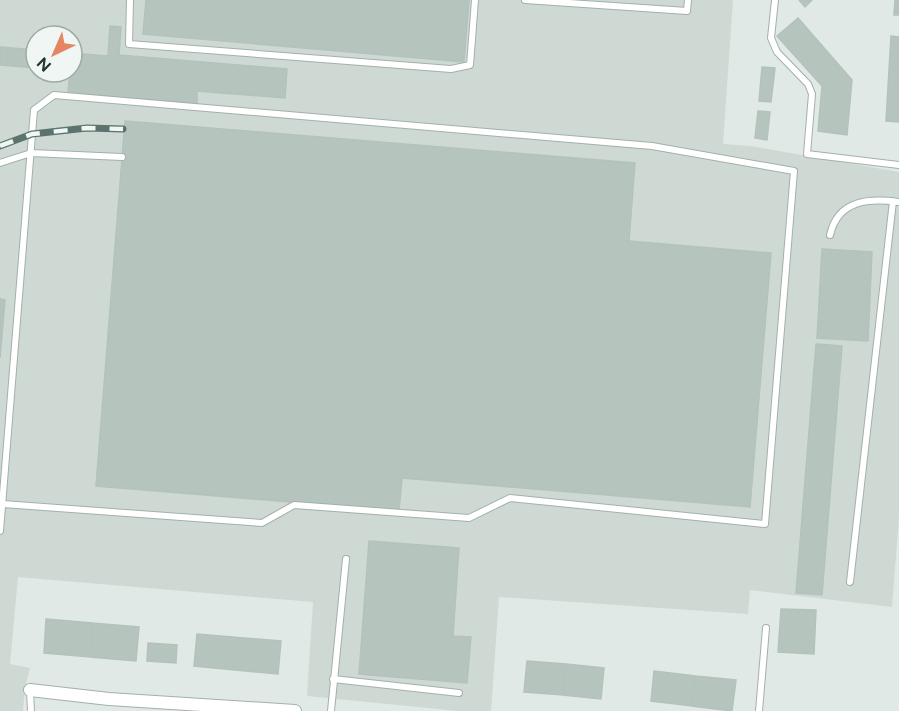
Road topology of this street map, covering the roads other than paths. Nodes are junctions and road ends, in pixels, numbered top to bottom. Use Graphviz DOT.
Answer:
graph roads {
  1 [pos="130,0"];
  2 [pos="475,0"];
  3 [pos="525,0"];
  4 [pos="688,0"];
  5 [pos="775,0"];
  6 [pos="31,153"];
  7 [pos="122,157"];
  8 [pos="0,163"];
  9 [pos="899,165"];
  10 [pos="896,201"];
  11 [pos="830,235"];
  12 [pos="3,504"];
  13 [pos="0,531"];
  14 [pos="346,560"];
  15 [pos="850,582"];
  16 [pos="766,628"];
  17 [pos="333,679"];
  18 [pos="30,690"];
  19 [pos="459,693"];
  20 [pos="30,711"];
  21 [pos="295,711"];
  22 [pos="331,711"];
  23 [pos="759,711"];
  1 -- 2 [label="lane"];
  3 -- 4 [label="lane"];
  5 -- 9 [label="lane"];
  6 -- 7 [label="lane"];
  6 -- 8 [label="lane"];
  6 -- 12 [label="lane"];
  6 -- 12 [label="lane"];
  10 -- 11 [label="lane"];
  10 -- 15 [label="lane"];
  12 -- 13 [label="lane"];
  14 -- 17 [label="lane"];
  16 -- 23 [label="lane"];
  17 -- 19 [label="lane"];
  17 -- 22 [label="lane"];
  18 -- 20 [label="lane"];
  18 -- 21 [label="street"];
}
